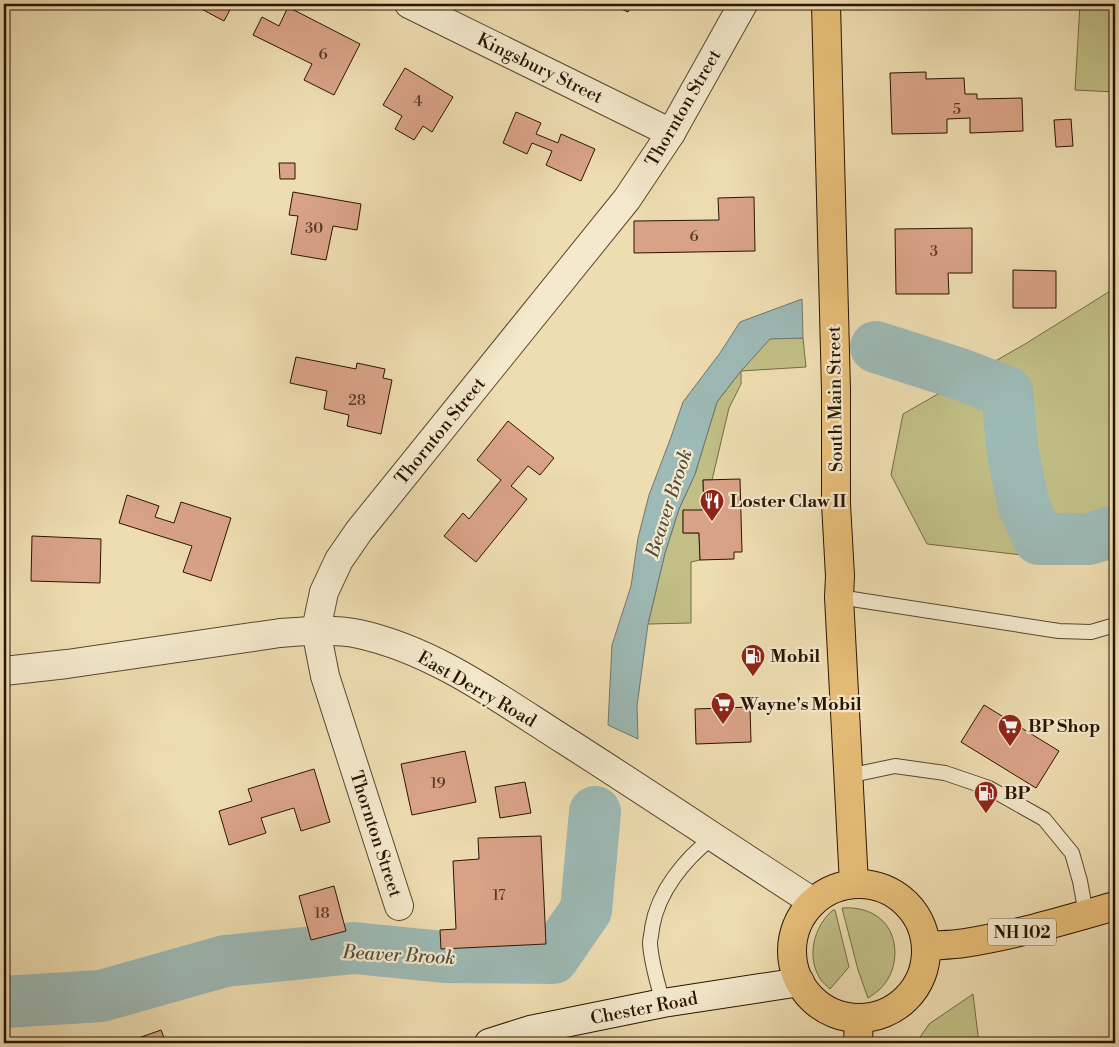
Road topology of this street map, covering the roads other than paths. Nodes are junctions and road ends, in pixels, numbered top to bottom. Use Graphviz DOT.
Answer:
graph roads {
  1 [pos="409,4"];
  2 [pos="743,4"];
  3 [pos="826,4"];
  4 [pos="671,133"];
  5 [pos="839,597"];
  6 [pos="1115,625"];
  7 [pos="316,630"];
  8 [pos="4,671"];
  9 [pos="848,776"];
  10 [pos="713,837"];
  11 [pos="854,884"];
  12 [pos="813,902"];
  13 [pos="399,906"];
  14 [pos="1115,906"];
  15 [pos="1086,914"];
  16 [pos="926,946"];
  17 [pos="800,982"];
  18 [pos="663,1003"];
  19 [pos="859,1031"];
  20 [pos="489,1043"];
  1 -- 4 [label="street, Kingsbury Street"];
  2 -- 4 [label="street, Thornton Street"];
  3 -- 5 [label="main road, South Main Street"];
  4 -- 7 [label="street, Thornton Street"];
  5 -- 6 [label="lane"];
  5 -- 9 [label="main road, South Main Street"];
  7 -- 8 [label="street, East Derry Road"];
  7 -- 10 [label="street, East Derry Road"];
  7 -- 13 [label="street, Thornton Street"];
  9 -- 11 [label="main road, South Main Street"];
  9 -- 15 [label="lane"];
  10 -- 12 [label="street, East Derry Road"];
  10 -- 18 [label="lane"];
  11 -- 12 [label="main road"];
  11 -- 16 [label="main road"];
  12 -- 17 [label="main road"];
  14 -- 15 [label="main road, NH 102"];
  15 -- 16 [label="main road, NH 102"];
  16 -- 19 [label="main road"];
  17 -- 18 [label="street, Chester Road"];
  17 -- 19 [label="main road"];
  18 -- 20 [label="street, Chester Road"];
}
